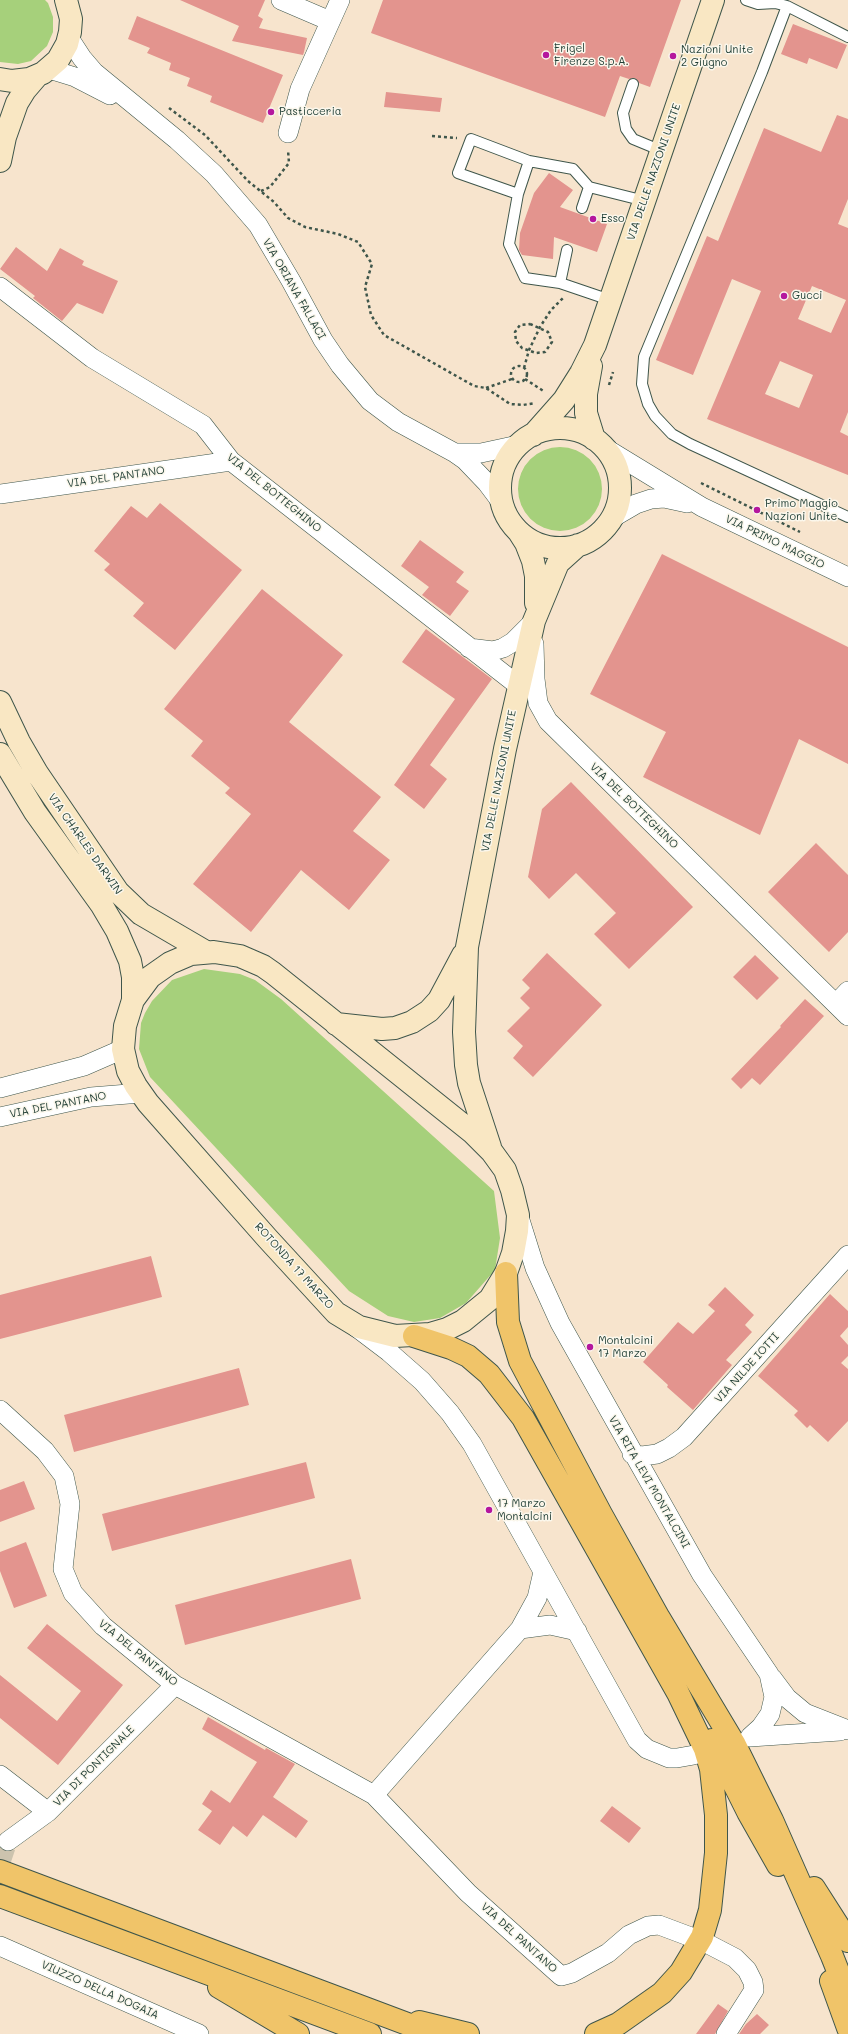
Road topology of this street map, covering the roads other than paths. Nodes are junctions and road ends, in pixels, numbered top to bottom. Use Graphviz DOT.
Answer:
graph roads {
  1 [pos="66,0"];
  2 [pos="281,0"];
  3 [pos="340,0"];
  4 [pos="713,0"];
  5 [pos="746,0"];
  6 [pos="787,6"];
  7 [pos="330,21"];
  8 [pos="848,37"];
  9 [pos="69,38"];
  10 [pos="43,72"];
  11 [pos="0,79"];
  12 [pos="633,84"];
  13 [pos="142,112"];
  14 [pos="288,133"];
  15 [pos="662,151"];
  16 [pos="0,161"];
  17 [pos="529,161"];
  18 [pos="589,187"];
  19 [pos="518,194"];
  20 [pos="645,201"];
  21 [pos="582,208"];
  22 [pos="567,250"];
  23 [pos="560,283"];
  24 [pos="4,290"];
  25 [pos="610,300"];
  26 [pos="595,345"];
  27 [pos="526,440"];
  28 [pos="598,443"];
  29 [pos="455,453"];
  30 [pos="231,460"];
  31 [pos="0,494"];
  32 [pos="502,503"];
  33 [pos="702,507"];
  34 [pos="848,517"];
  35 [pos="612,518"];
  36 [pos="519,532"];
  37 [pos="578,544"];
  38 [pos="848,577"];
  39 [pos="534,619"];
  40 [pos="469,648"];
  41 [pos="519,686"];
  42 [pos="0,702"];
  43 [pos="0,754"];
  44 [pos="467,947"];
  45 [pos="206,952"];
  46 [pos="133,1000"];
  47 [pos="844,1003"];
  48 [pos="334,1023"];
  49 [pos="123,1049"];
  50 [pos="0,1088"];
  51 [pos="141,1093"];
  52 [pos="0,1117"];
  53 [pos="492,1152"];
  54 [pos="518,1215"];
  55 [pos="848,1255"];
  56 [pos="506,1273"];
  57 [pos="348,1321"];
  58 [pos="414,1336"];
  59 [pos="0,1410"];
  60 [pos="632,1454"];
  61 [pos="544,1572"];
  62 [pos="520,1630"];
  63 [pos="576,1631"];
  64 [pos="768,1674"];
  65 [pos="175,1685"];
  66 [pos="678,1693"];
  67 [pos="848,1730"];
  68 [pos="694,1755"];
  69 [pos="0,1775"];
  70 [pos="374,1795"];
  71 [pos="48,1812"];
  72 [pos="772,1820"];
  73 [pos="8,1841"];
  74 [pos="0,1871"];
  75 [pos="0,1896"];
  76 [pos="691,1937"];
  77 [pos="848,1941"];
  78 [pos="710,1945"];
  79 [pos="0,1946"];
  80 [pos="184,1964"];
  81 [pos="848,1996"];
  82 [pos="356,2006"];
  83 [pos="848,2028"];
  84 [pos="199,2034"];
  85 [pos="298,2034"];
  86 [pos="370,2034"];
  87 [pos="434,2034"];
  88 [pos="468,2034"];
  89 [pos="596,2034"];
  90 [pos="726,2034"];
  1 -- 9 [label="main road"];
  2 -- 7 [label="street"];
  3 -- 7 [label="street"];
  4 -- 15 [label="main road, VIA DELLE NAZIONI UNITE"];
  5 -- 6 [label="lane"];
  6 -- 8 [label="lane"];
  6 -- 34 [label="lane"];
  7 -- 14 [label="street"];
  9 -- 10 [label="main road"];
  9 -- 13 [label="street, VIA ORIANA FALLACI"];
  10 -- 11 [label="main road"];
  10 -- 13 [label="street, VIA ORIANA FALLACI"];
  10 -- 16 [label="main road"];
  12 -- 15 [label="lane"];
  13 -- 29 [label="street, VIA ORIANA FALLACI"];
  15 -- 20 [label="main road, VIA DELLE NAZIONI UNITE"];
  17 -- 18 [label="lane"];
  17 -- 19 [label="lane"];
  17 -- 19 [label="lane"];
  18 -- 20 [label="lane"];
  18 -- 21 [label="lane"];
  19 -- 23 [label="lane"];
  20 -- 25 [label="main road, VIA DELLE NAZIONI UNITE"];
  22 -- 23 [label="lane"];
  23 -- 25 [label="lane"];
  24 -- 30 [label="street, VIA DEL BOTTEGHINO"];
  25 -- 26 [label="main road, VIA DELLE NAZIONI UNITE"];
  26 -- 27 [label="main road, VIA DELLE NAZIONI UNITE"];
  26 -- 28 [label="main road, VIA DELLE NAZIONI UNITE"];
  27 -- 28 [label="main road"];
  27 -- 29 [label="street, VIA ORIANA FALLACI"];
  27 -- 32 [label="main road"];
  28 -- 33 [label="street, VIA PRIMO MAGGIO"];
  28 -- 35 [label="main road"];
  29 -- 32 [label="street, VIA ORIANA FALLACI"];
  30 -- 31 [label="street, VIA DEL PANTANO"];
  30 -- 40 [label="street, VIA DEL BOTTEGHINO"];
  32 -- 36 [label="main road"];
  33 -- 35 [label="street, VIA PRIMO MAGGIO"];
  33 -- 38 [label="street, VIA PRIMO MAGGIO"];
  35 -- 37 [label="main road"];
  36 -- 37 [label="main road"];
  36 -- 39 [label="main road, VIA DELLE NAZIONI UNITE"];
  37 -- 39 [label="main road, VIA DELLE NAZIONI UNITE"];
  39 -- 40 [label="street"];
  39 -- 41 [label="main road, VIA DELLE NAZIONI UNITE"];
  39 -- 47 [label="street, VIA DEL BOTTEGHINO"];
  40 -- 41 [label="street, VIA DEL BOTTEGHINO"];
  41 -- 44 [label="main road, VIA DELLE NAZIONI UNITE"];
  42 -- 45 [label="main road, VIA CHARLES DARWIN"];
  43 -- 46 [label="main road, VIA CHARLES DARWIN"];
  44 -- 48 [label="main road, VIA DELLE NAZIONI UNITE"];
  44 -- 53 [label="main road, VIA DELLE NAZIONI UNITE"];
  45 -- 46 [label="main road, ROTONDA 17 MARZO"];
  45 -- 48 [label="main road, ROTONDA 17 MARZO"];
  46 -- 49 [label="main road, ROTONDA 17 MARZO"];
  48 -- 53 [label="main road, ROTONDA 17 MARZO"];
  49 -- 50 [label="street"];
  49 -- 51 [label="main road, ROTONDA 17 MARZO"];
  51 -- 52 [label="street, VIA DEL PANTANO"];
  51 -- 57 [label="main road, ROTONDA 17 MARZO"];
  53 -- 54 [label="main road, ROTONDA 17 MARZO"];
  54 -- 56 [label="main road, ROTONDA 17 MARZO"];
  54 -- 60 [label="street, VIA RITA LEVI MONTALCINI"];
  55 -- 60 [label="street, VIA NILDE IOTTI"];
  56 -- 58 [label="main road, ROTONDA 17 MARZO"];
  56 -- 72 [label="highway"];
  57 -- 58 [label="main road, ROTONDA 17 MARZO"];
  57 -- 61 [label="street"];
  58 -- 66 [label="highway"];
  59 -- 65 [label="street, VIA DEL PANTANO"];
  60 -- 64 [label="street, VIA RITA LEVI MONTALCINI"];
  61 -- 62 [label="street"];
  61 -- 63 [label="street"];
  62 -- 63 [label="street"];
  62 -- 70 [label="street"];
  63 -- 68 [label="street"];
  64 -- 67 [label="street"];
  64 -- 67 [label="street, VIA RITA LEVI MONTALCINI"];
  65 -- 70 [label="street, VIA DEL PANTANO"];
  65 -- 71 [label="street, VIA DI PONTIGNALE"];
  66 -- 83 [label="highway"];
  66 -- 89 [label="highway"];
  69 -- 71 [label="street"];
  70 -- 76 [label="street, VIA DEL PANTANO"];
  71 -- 73 [label="street, VIA DI PONTIGNALE"];
  72 -- 77 [label="highway"];
  72 -- 81 [label="highway"];
  74 -- 82 [label="highway"];
  75 -- 80 [label="highway"];
  78 -- 90 [label="street"];
  79 -- 84 [label="street, VIUZZO DELLA DOGAIA"];
  80 -- 85 [label="highway"];
  80 -- 86 [label="highway"];
  82 -- 87 [label="highway"];
  82 -- 88 [label="highway"];
}
